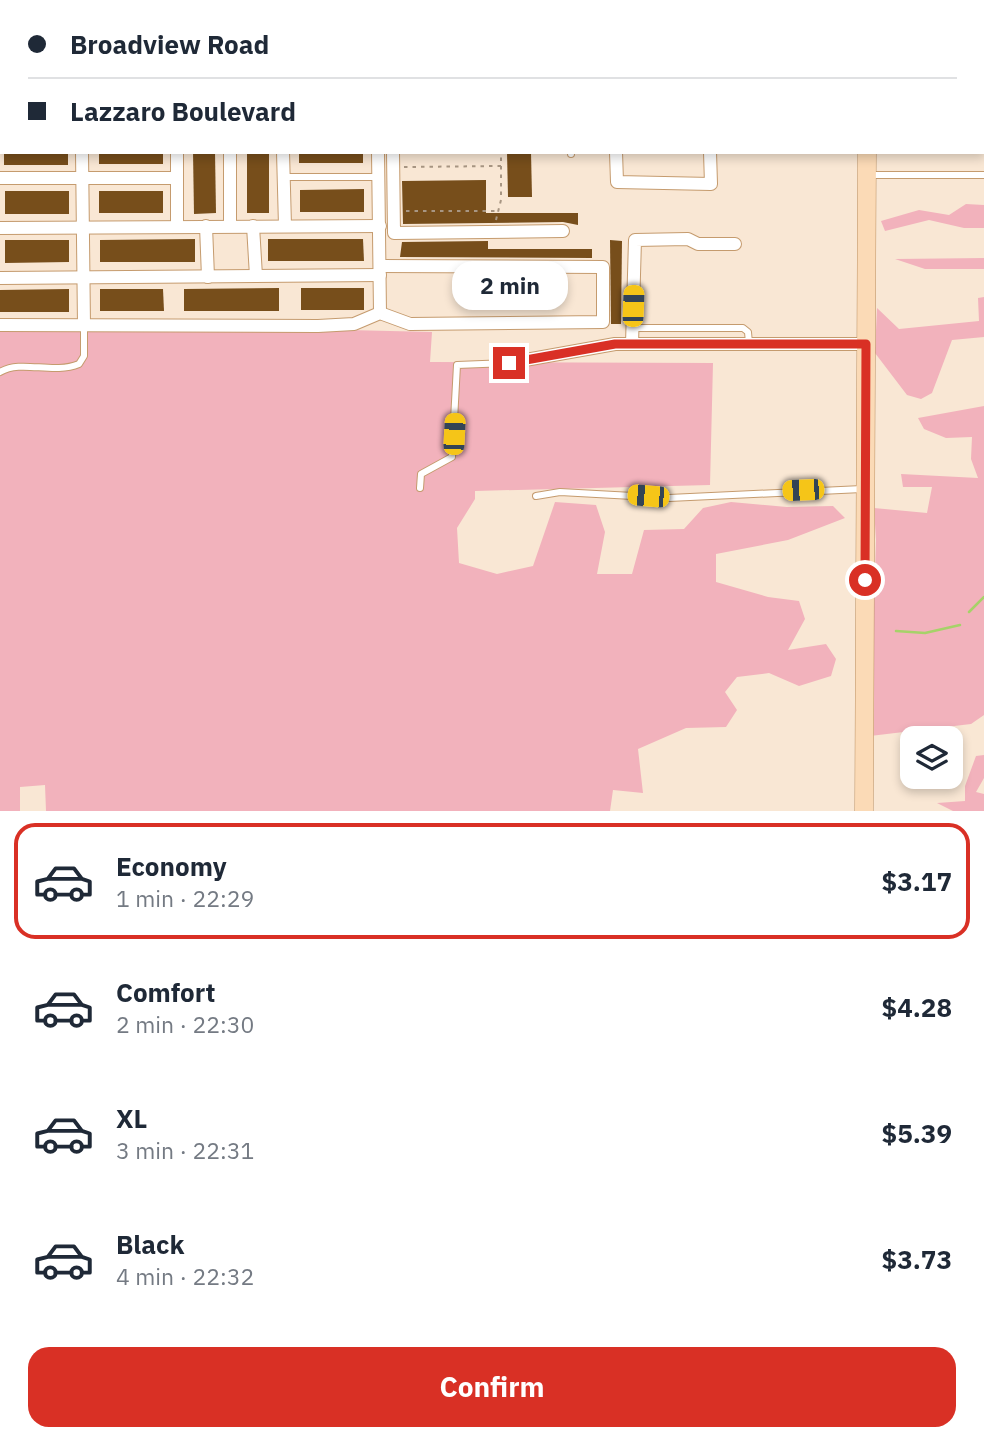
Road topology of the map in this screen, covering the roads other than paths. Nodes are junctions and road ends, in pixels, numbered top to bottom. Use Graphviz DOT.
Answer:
graph roads {
  1 [pos="82,154"];
  2 [pos="177,154"];
  3 [pos="230,154"];
  4 [pos="283,154"];
  5 [pos="378,154"];
  6 [pos="393,154"];
  7 [pos="616,154"];
  8 [pos="710,154"];
  9 [pos="867,154"];
  10 [pos="867,174"];
  11 [pos="984,175"];
  12 [pos="284,177"];
  13 [pos="379,177"];
  14 [pos="0,178"];
  15 [pos="82,178"];
  16 [pos="177,178"];
  17 [pos="177,226"];
  18 [pos="206,226"];
  19 [pos="230,226"];
  20 [pos="253,226"];
  21 [pos="285,226"];
  22 [pos="380,226"];
  23 [pos="83,227"];
  24 [pos="0,228"];
  25 [pos="563,232"];
  26 [pos="735,244"];
  27 [pos="380,270"];
  28 [pos="256,276"];
  29 [pos="208,277"];
  30 [pos="0,278"];
  31 [pos="83,278"];
  32 [pos="380,313"];
  33 [pos="0,325"];
  34 [pos="84,325"];
  35 [pos="633,328"];
  36 [pos="691,328"];
  37 [pos="632,344"];
  38 [pos="691,344"];
  39 [pos="749,344"];
  40 [pos="866,344"];
  41 [pos="509,363"];
  42 [pos="0,372"];
  43 [pos="420,488"];
  44 [pos="866,488"];
  45 [pos="536,496"];
  46 [pos="864,811"];
  1 -- 15 [label="street"];
  2 -- 16 [label="street"];
  3 -- 19 [label="street"];
  4 -- 12 [label="street"];
  5 -- 13 [label="street"];
  6 -- 25 [label="street"];
  7 -- 8 [label="street"];
  9 -- 10 [label="main road"];
  10 -- 11 [label="lane"];
  10 -- 40 [label="main road"];
  12 -- 13 [label="lane"];
  12 -- 21 [label="street"];
  13 -- 22 [label="street"];
  14 -- 15 [label="street"];
  15 -- 16 [label="street"];
  15 -- 23 [label="street"];
  16 -- 17 [label="street"];
  17 -- 18 [label="street"];
  17 -- 23 [label="street"];
  18 -- 19 [label="street"];
  18 -- 29 [label="street"];
  19 -- 20 [label="street"];
  20 -- 21 [label="street"];
  20 -- 28 [label="street"];
  21 -- 22 [label="street"];
  22 -- 27 [label="street"];
  23 -- 24 [label="street"];
  23 -- 31 [label="street"];
  26 -- 35 [label="street"];
  27 -- 28 [label="street"];
  27 -- 32 [label="street"];
  27 -- 32 [label="street"];
  28 -- 29 [label="street"];
  29 -- 31 [label="street"];
  30 -- 31 [label="street"];
  31 -- 34 [label="street"];
  32 -- 34 [label="street"];
  33 -- 34 [label="street"];
  34 -- 42 [label="lane"];
  35 -- 36 [label="lane"];
  35 -- 37 [label="street"];
  36 -- 38 [label="lane"];
  36 -- 39 [label="lane"];
  37 -- 38 [label="street"];
  37 -- 41 [label="street"];
  38 -- 39 [label="street"];
  39 -- 40 [label="street"];
  40 -- 44 [label="main road"];
  41 -- 43 [label="lane"];
  44 -- 45 [label="lane"];
  44 -- 46 [label="main road"];
}
